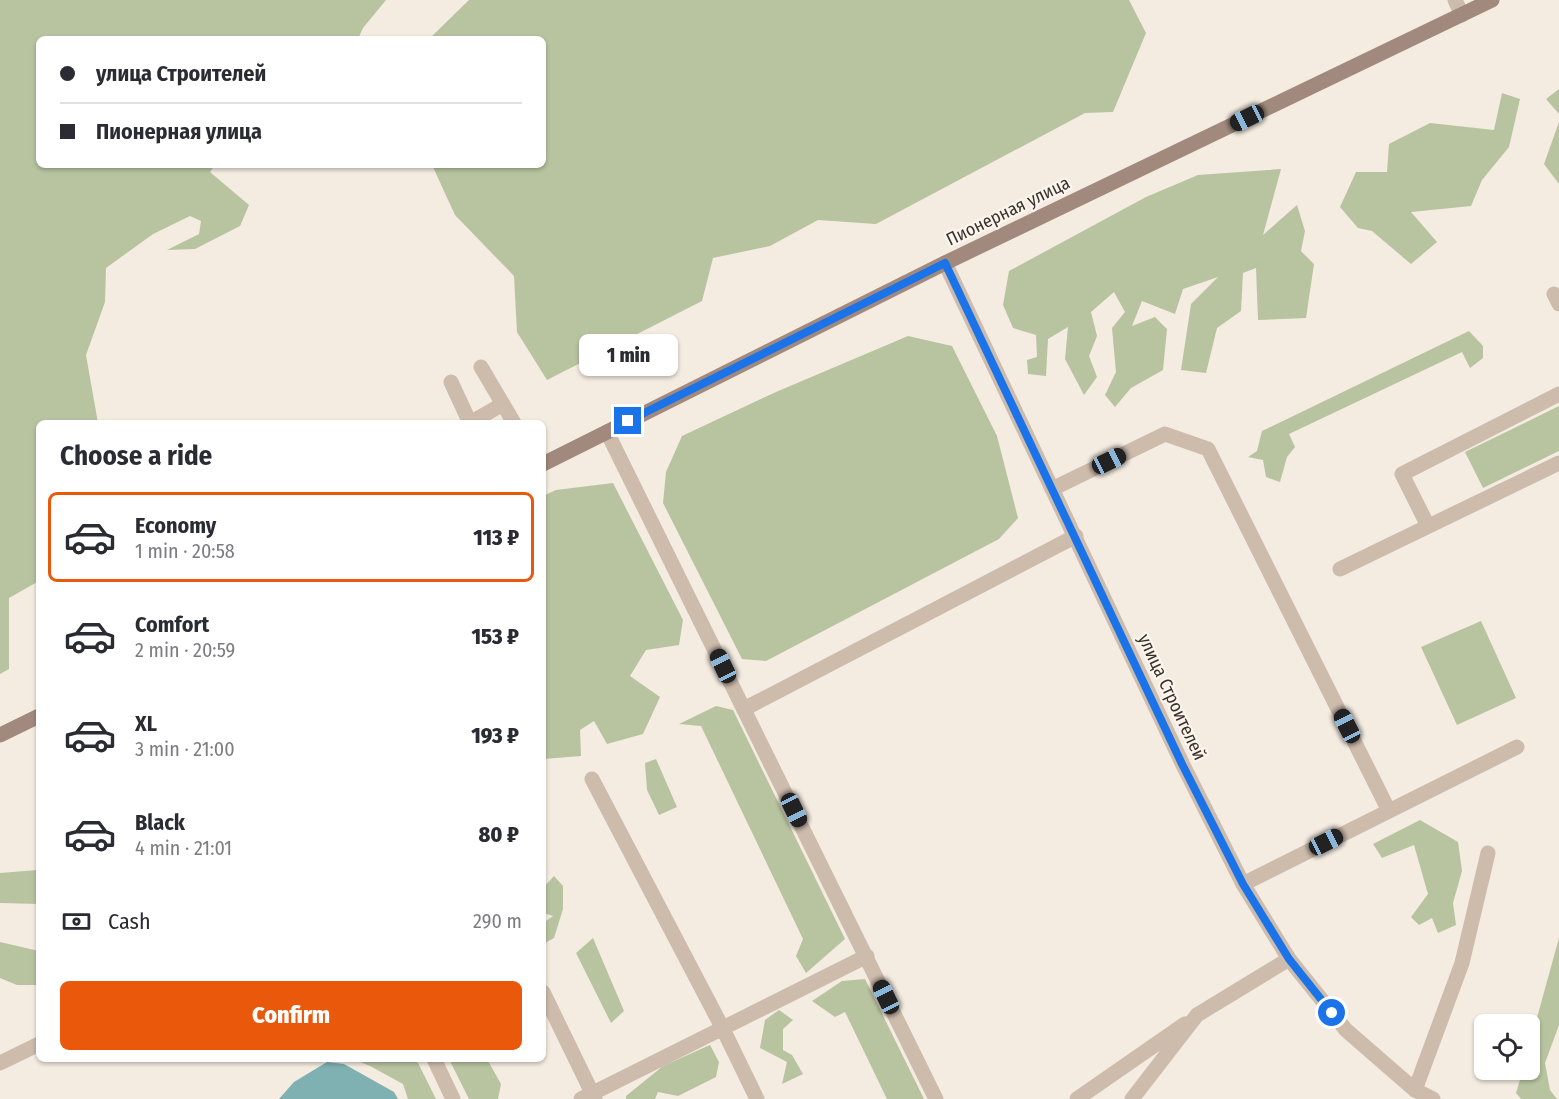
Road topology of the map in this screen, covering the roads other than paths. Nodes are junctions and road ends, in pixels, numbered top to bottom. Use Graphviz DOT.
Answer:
graph roads {
  1 [pos="1455,0"];
  2 [pos="1492,0"];
  3 [pos="1462,15"];
  4 [pos="945,263"];
  5 [pos="481,367"];
  6 [pos="451,382"];
  7 [pos="1559,394"];
  8 [pos="503,404"];
  9 [pos="469,420"];
  10 [pos="475,420"];
  11 [pos="512,420"];
  12 [pos="607,432"];
  13 [pos="546,462"];
  14 [pos="1559,463"];
  15 [pos="1052,489"];
  16 [pos="1428,526"];
  17 [pos="1076,536"];
  18 [pos="1340,569"];
  19 [pos="744,708"];
  20 [pos="36,717"];
  21 [pos="0,735"];
  22 [pos="1517,747"];
  23 [pos="592,779"];
  24 [pos="1389,811"];
  25 [pos="1488,853"];
  26 [pos="1243,884"];
  27 [pos="867,957"];
  28 [pos="1289,959"];
  29 [pos="546,999"];
  30 [pos="1197,1016"];
  31 [pos="723,1029"];
  32 [pos="36,1046"];
  33 [pos="435,1062"];
  34 [pos="0,1064"];
  35 [pos="1415,1090"];
  36 [pos="589,1097"];
  37 [pos="453,1099"];
  38 [pos="757,1099"];
  39 [pos="936,1099"];
  40 [pos="1077,1099"];
  41 [pos="1132,1099"];
  42 [pos="1432,1099"];
  1 -- 3 [label="street"];
  2 -- 3 [label="main road, Пионерная улица"];
  3 -- 4 [label="main road, Пионерная улица"];
  4 -- 12 [label="main road, Пионерная улица"];
  4 -- 15 [label="street, улица Строителей"];
  5 -- 8 [label="street"];
  6 -- 9 [label="street"];
  7 -- 16 [label="street"];
  8 -- 10 [label="street"];
  8 -- 11 [label="street"];
  12 -- 13 [label="main road, Пионерная улица"];
  12 -- 19 [label="street"];
  14 -- 16 [label="street"];
  15 -- 17 [label="street, улица Строителей"];
  15 -- 24 [label="street"];
  16 -- 18 [label="street"];
  17 -- 19 [label="street"];
  17 -- 26 [label="street, улица Строителей"];
  19 -- 27 [label="street"];
  20 -- 21 [label="main road"];
  22 -- 24 [label="street"];
  23 -- 31 [label="street"];
  24 -- 26 [label="street"];
  25 -- 35 [label="street"];
  26 -- 28 [label="street, улица Строителей"];
  27 -- 31 [label="street"];
  27 -- 39 [label="street"];
  28 -- 30 [label="street"];
  28 -- 35 [label="street, улица Строителей"];
  29 -- 36 [label="street"];
  30 -- 40 [label="street"];
  30 -- 41 [label="street"];
  31 -- 36 [label="street"];
  31 -- 38 [label="street"];
  32 -- 34 [label="street"];
  33 -- 37 [label="street"];
  35 -- 42 [label="street, улица Строителей"];
}
